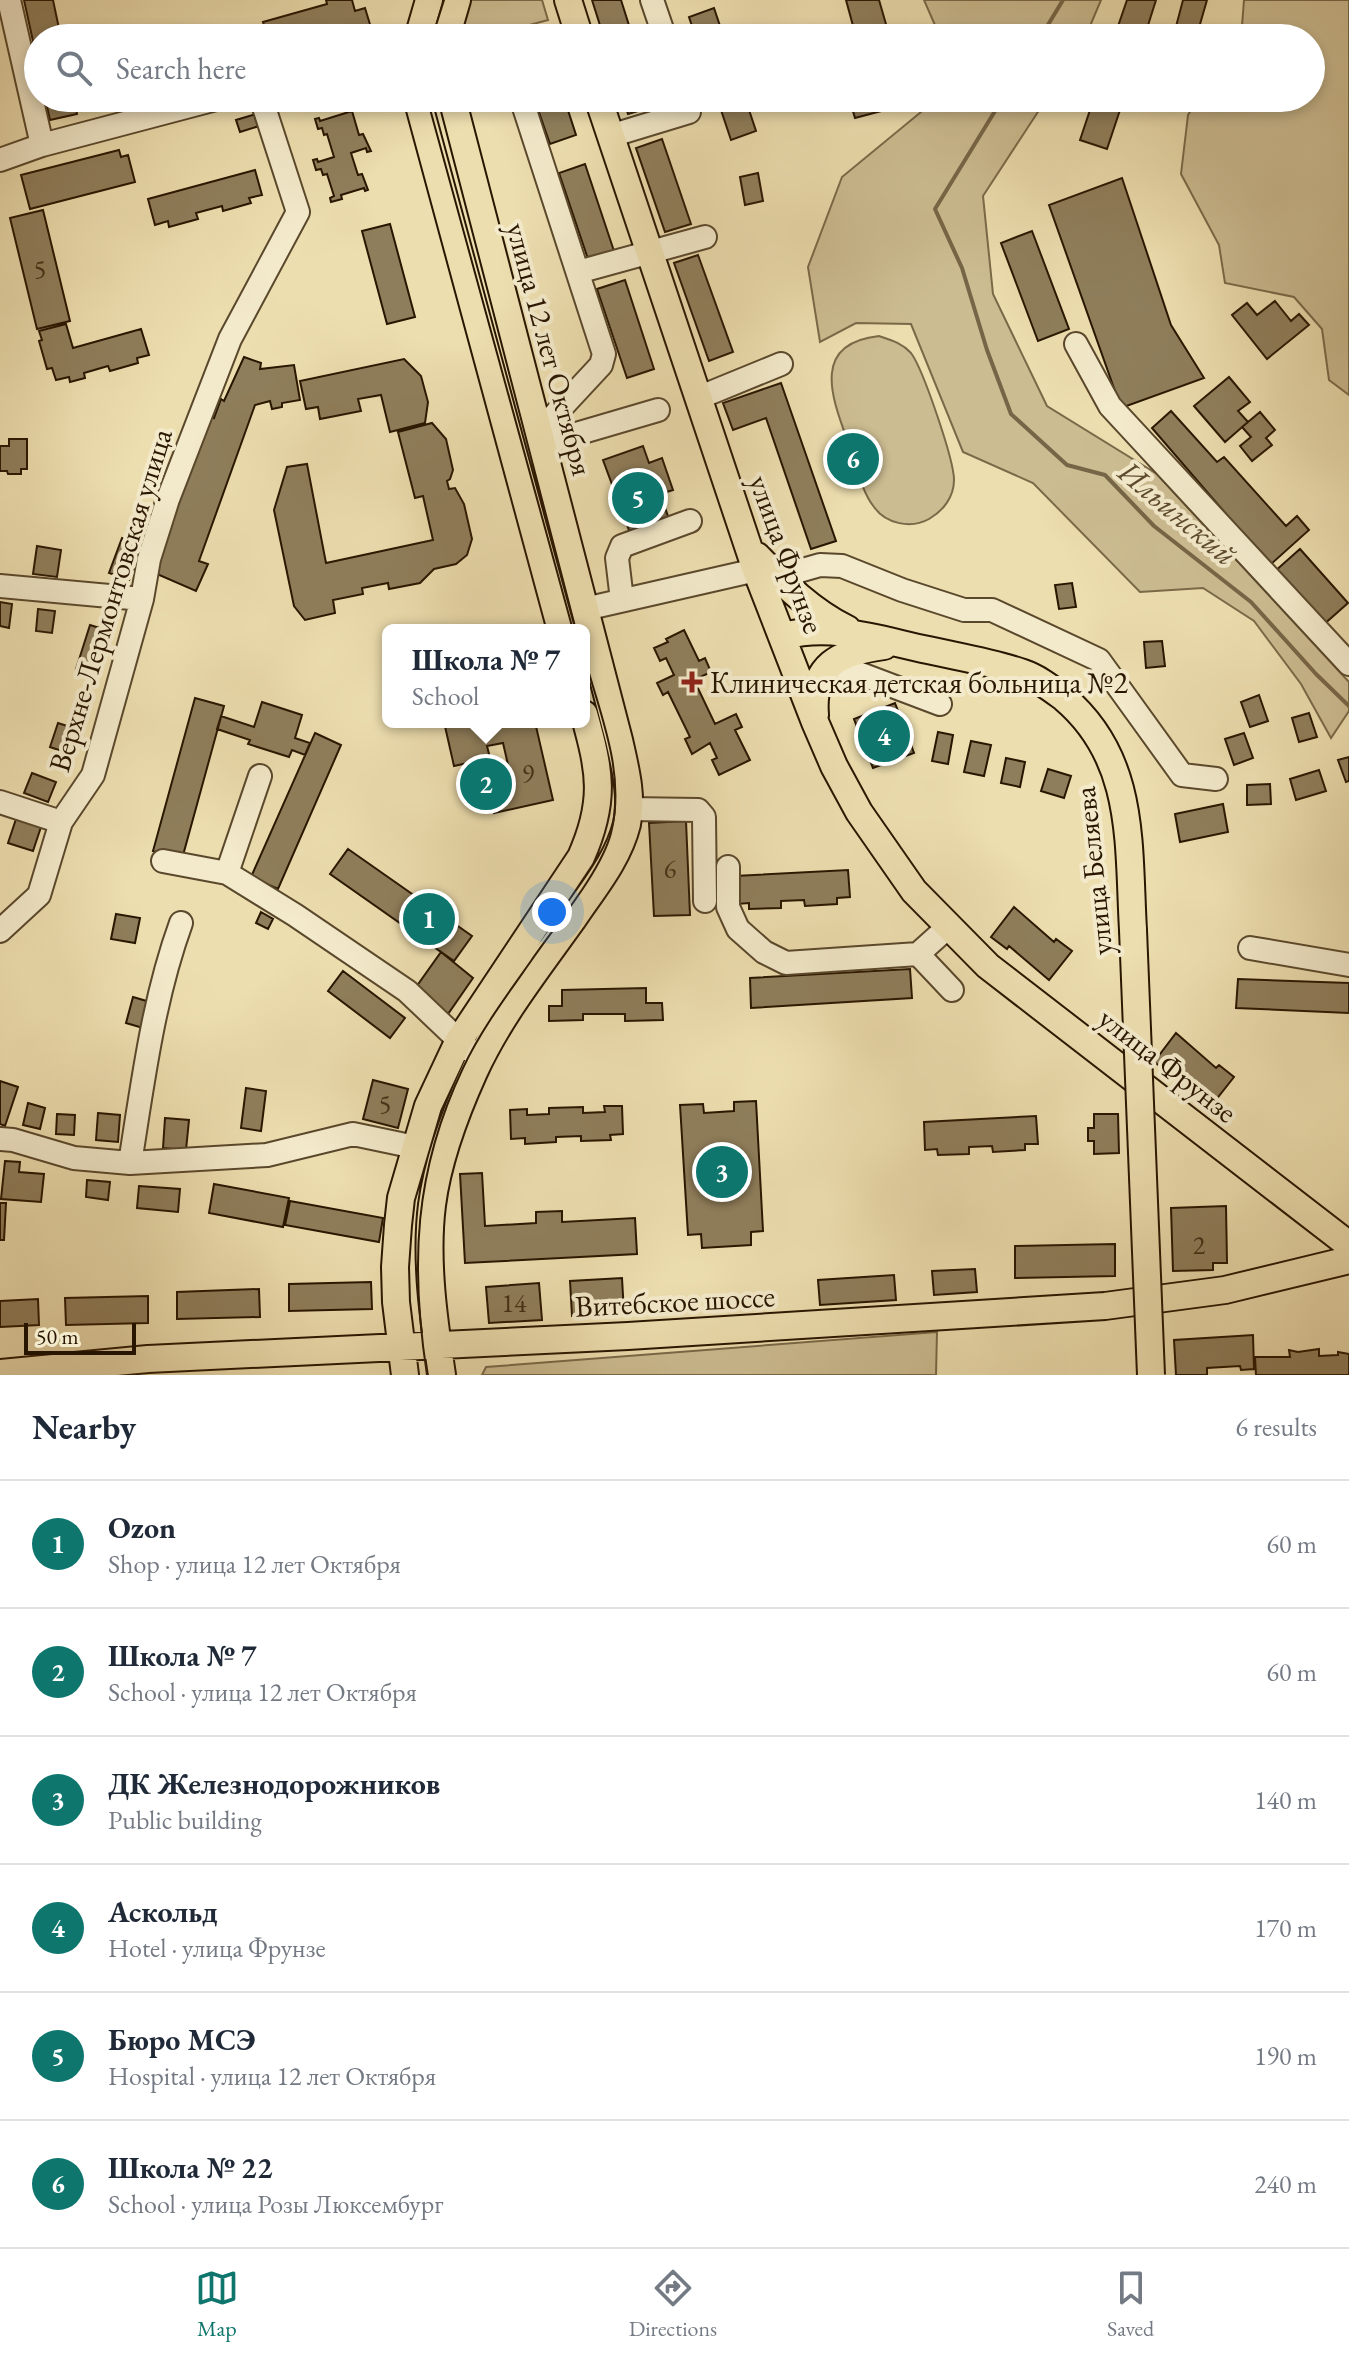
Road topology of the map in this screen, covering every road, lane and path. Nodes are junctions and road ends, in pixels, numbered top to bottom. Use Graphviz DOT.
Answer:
graph roads {
  1 [pos="9,0"];
  2 [pos="429,0"];
  3 [pos="457,0"];
  4 [pos="568,0"];
  5 [pos="652,0"];
  6 [pos="422,24"];
  7 [pos="450,24"];
  8 [pos="576,24"];
  9 [pos="660,24"];
  10 [pos="24,66"];
  11 [pos="34,112"];
  12 [pos="167,112"];
  13 [pos="266,112"];
  14 [pos="421,112"];
  15 [pos="456,112"];
  16 [pos="526,112"];
  17 [pos="602,112"];
  18 [pos="689,112"];
  19 [pos="610,136"];
  20 [pos="42,145"];
  21 [pos="6,158"];
  22 [pos="0,179"];
  23 [pos="705,237"];
  24 [pos="649,252"];
  25 [pos="578,272"];
  26 [pos="1076,344"];
  27 [pos="781,364"];
  28 [pos="698,398"];
  29 [pos="658,410"];
  30 [pos="539,434"];
  31 [pos="690,521"];
  32 [pos="761,565"];
  33 [pos="0,586"];
  34 [pos="142,599"];
  35 [pos="622,600"];
  36 [pos="585,609"];
  37 [pos="559,624"];
  38 [pos="589,624"];
  39 [pos="590,628"];
  40 [pos="859,634"];
  41 [pos="784,636"];
  42 [pos="899,644"];
  43 [pos="835,660"];
  44 [pos="1349,664"];
  45 [pos="940,704"];
  46 [pos="815,722"];
  47 [pos="587,728"];
  48 [pos="260,776"];
  49 [pos="1216,779"];
  50 [pos="0,802"];
  51 [pos="629,809"];
  52 [pos="61,822"];
  53 [pos="163,861"];
  54 [pos="728,867"];
  55 [pos="227,873"];
  56 [pos="705,901"];
  57 [pos="181,923"];
  58 [pos="947,928"];
  59 [pos="0,931"];
  60 [pos="1250,948"];
  61 [pos="918,954"];
  62 [pos="1349,965"];
  63 [pos="952,990"];
  64 [pos="458,1042"];
  65 [pos="481,1057"];
  66 [pos="0,1139"];
  67 [pos="415,1147"];
  68 [pos="130,1163"];
  69 [pos="1349,1245"];
  70 [pos="1349,1260"];
  71 [pos="437,1345"];
  72 [pos="401,1347"];
  73 [pos="0,1373"];
  74 [pos="405,1375"];
  75 [pos="442,1375"];
  76 [pos="1151,1375"];
  1 -- 10 [label="street"];
  2 -- 6 [label="main road"];
  3 -- 7 [label="main road"];
  4 -- 8 [label="main road"];
  5 -- 9 [label="street"];
  11 -- 20 [label="street"];
  12 -- 20 [label="street"];
  13 -- 34 [label="street, Верхне-Лермонтовская улица"];
  14 -- 37 [label="main road, улица 12 лет Октября"];
  15 -- 30 [label="main road, улица 12 лет Октября"];
  16 -- 25 [label="street"];
  17 -- 19 [label="main road, улица Фрунзе"];
  18 -- 19 [label="street"];
  19 -- 24 [label="main road, улица Фрунзе"];
  20 -- 21 [label="street"];
  21 -- 22 [label="street"];
  23 -- 24 [label="street"];
  24 -- 25 [label="street"];
  24 -- 28 [label="main road, улица Фрунзе"];
  25 -- 30 [label="street"];
  26 -- 44 [label="street"];
  27 -- 28 [label="street"];
  28 -- 32 [label="main road, улица Фрунзе"];
  29 -- 30 [label="street"];
  30 -- 36 [label="main road, улица 12 лет Октября"];
  31 -- 35 [label="street"];
  32 -- 35 [label="street"];
  32 -- 40 [label="main road"];
  32 -- 41 [label="main road, улица Фрунзе"];
  32 -- 49 [label="street"];
  33 -- 34 [label="street"];
  34 -- 52 [label="street, Верхне-Лермонтовская улица"];
  35 -- 36 [label="street"];
  36 -- 38 [label="main road, улица 12 лет Октября"];
  39 -- 51 [label="main road, улица 12 лет Октября"];
  40 -- 41 [label="main road"];
  40 -- 42 [label="main road, улица Беляева"];
  41 -- 46 [label="main road, улица Фрунзе"];
  42 -- 43 [label="main road"];
  42 -- 76 [label="main road, улица Беляева, bridge"];
  43 -- 45 [label="street"];
  43 -- 46 [label="main road"];
  46 -- 58 [label="main road, улица Фрунзе"];
  47 -- 64 [label="main road"];
  48 -- 55 [label="street"];
  50 -- 52 [label="street"];
  51 -- 56 [label="street"];
  51 -- 65 [label="main road, улица 12 лет Октября"];
  52 -- 59 [label="street, Верхне-Лермонтовская улица"];
  53 -- 55 [label="street"];
  54 -- 61 [label="street"];
  55 -- 64 [label="street"];
  57 -- 68 [label="street"];
  58 -- 61 [label="street"];
  58 -- 69 [label="main road, улица Фрунзе"];
  60 -- 62 [label="street"];
  61 -- 63 [label="street"];
  64 -- 65 [label="street"];
  64 -- 67 [label="main road"];
  65 -- 71 [label="main road, улица 12 лет Октября"];
  66 -- 68 [label="street"];
  67 -- 68 [label="street"];
  67 -- 72 [label="main road"];
  70 -- 71 [label="main road, Витебское шоссе"];
  71 -- 72 [label="main road, Витебское шоссе"];
  71 -- 75 [label="main road, улица 12 лет Октября"];
  72 -- 73 [label="main road, Витебское шоссе"];
  72 -- 74 [label="main road"];
}
